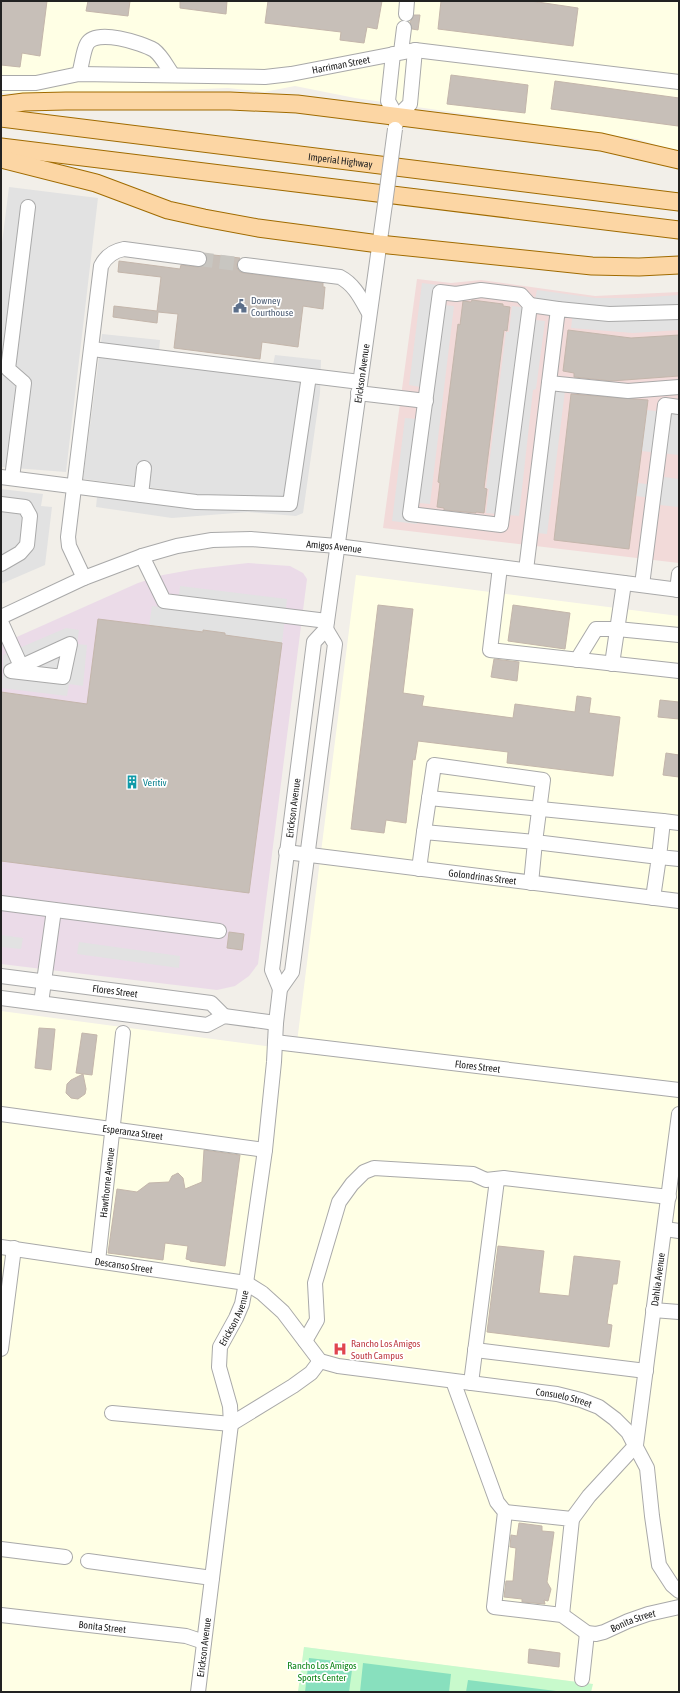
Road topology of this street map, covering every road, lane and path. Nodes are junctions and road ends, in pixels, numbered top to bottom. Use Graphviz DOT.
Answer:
graph roads {
  1 [pos="404,28"];
  2 [pos="403,52"];
  3 [pos="80,74"];
  4 [pos="173,75"];
  5 [pos="679,82"];
  6 [pos="1,83"];
  7 [pos="1,105"];
  8 [pos="1,118"];
  9 [pos="396,123"];
  10 [pos="1,147"];
  11 [pos="1,159"];
  12 [pos="679,160"];
  13 [pos="679,202"];
  14 [pos="28,207"];
  15 [pos="679,230"];
  16 [pos="379,244"];
  17 [pos="199,258"];
  18 [pos="245,264"];
  19 [pos="679,266"];
  20 [pos="530,305"];
  21 [pos="558,309"];
  22 [pos="679,312"];
  23 [pos="369,313"];
  24 [pos="92,349"];
  25 [pos="309,376"];
  26 [pos="549,383"];
  27 [pos="679,387"];
  28 [pos="359,388"];
  29 [pos="426,401"];
  30 [pos="679,407"];
  31 [pos="144,468"];
  32 [pos="7,478"];
  33 [pos="74,486"];
  34 [pos="140,495"];
  35 [pos="1,504"];
  36 [pos="337,546"];
  37 [pos="142,556"];
  38 [pos="1,564"];
  39 [pos="500,566"];
  40 [pos="526,570"];
  41 [pos="679,574"];
  42 [pos="84,578"];
  43 [pos="624,583"];
  44 [pos="642,585"];
  45 [pos="678,590"];
  46 [pos="1,617"];
  47 [pos="1,622"];
  48 [pos="326,625"];
  49 [pos="617,629"];
  50 [pos="679,635"];
  51 [pos="577,660"];
  52 [pos="612,664"];
  53 [pos="21,666"];
  54 [pos="679,671"];
  55 [pos="429,798"];
  56 [pos="539,808"];
  57 [pos="663,821"];
  58 [pos="679,823"];
  59 [pos="424,832"];
  60 [pos="535,842"];
  61 [pos="286,852"];
  62 [pos="308,855"];
  63 [pos="659,856"];
  64 [pos="679,859"];
  65 [pos="419,869"];
  66 [pos="531,883"];
  67 [pos="653,898"];
  68 [pos="679,901"];
  69 [pos="1,903"];
  70 [pos="54,910"];
  71 [pos="219,931"];
  72 [pos="1,976"];
  73 [pos="44,981"];
  74 [pos="280,989"];
  75 [pos="1,998"];
  76 [pos="40,1003"];
  77 [pos="224,1016"];
  78 [pos="276,1023"];
  79 [pos="122,1033"];
  80 [pos="276,1042"];
  81 [pos="679,1090"];
  82 [pos="1,1114"];
  83 [pos="679,1114"];
  84 [pos="113,1128"];
  85 [pos="265,1150"];
  86 [pos="498,1180"];
  87 [pos="669,1197"];
  88 [pos="664,1229"];
  89 [pos="679,1231"];
  90 [pos="8,1247"];
  91 [pos="98,1261"];
  92 [pos="246,1283"];
  93 [pos="653,1310"];
  94 [pos="679,1312"];
  95 [pos="304,1340"];
  96 [pos="2,1341"];
  97 [pos="475,1350"];
  98 [pos="320,1361"];
  99 [pos="646,1371"];
  100 [pos="453,1381"];
  101 [pos="471,1383"];
  102 [pos="112,1413"];
  103 [pos="231,1424"];
  104 [pos="636,1445"];
  105 [pos="505,1512"];
  106 [pos="572,1519"];
  107 [pos="1,1549"];
  108 [pos="65,1557"];
  109 [pos="88,1561"];
  110 [pos="212,1578"];
  111 [pos="679,1592"];
  112 [pos="679,1607"];
  113 [pos="1,1615"];
  114 [pos="562,1615"];
  115 [pos="587,1633"];
  116 [pos="204,1642"];
  117 [pos="582,1679"];
  118 [pos="198,1692"];
  1 -- 2 [label="street"];
  2 -- 4 [label="street, Harriman Street"];
  2 -- 5 [label="street, Harriman Street"];
  2 -- 9 [label="street"];
  2 -- 9 [label="street"];
  3 -- 4 [label="street, Harriman Street"];
  3 -- 4 [label="street"];
  3 -- 6 [label="street, Harriman Street"];
  7 -- 9 [label="main road"];
  8 -- 13 [label="main road, Imperial Highway"];
  9 -- 12 [label="main road"];
  9 -- 16 [label="street, Erickson Avenue, bridge"];
  10 -- 15 [label="main road"];
  11 -- 16 [label="main road"];
  14 -- 32 [label="street"];
  16 -- 19 [label="main road"];
  16 -- 23 [label="street, Erickson Avenue"];
  17 -- 24 [label="street"];
  18 -- 23 [label="street"];
  20 -- 21 [label="street"];
  20 -- 29 [label="street"];
  20 -- 29 [label="street"];
  21 -- 22 [label="street"];
  21 -- 26 [label="street"];
  23 -- 28 [label="street, Erickson Avenue"];
  24 -- 25 [label="street"];
  24 -- 33 [label="street"];
  25 -- 28 [label="street"];
  25 -- 34 [label="street"];
  26 -- 27 [label="street"];
  26 -- 40 [label="street"];
  28 -- 29 [label="street"];
  28 -- 36 [label="street, Erickson Avenue"];
  30 -- 44 [label="street"];
  31 -- 34 [label="street"];
  32 -- 33 [label="street"];
  33 -- 34 [label="street"];
  33 -- 42 [label="street"];
  35 -- 38 [label="street"];
  36 -- 37 [label="street, Amigos Avenue"];
  36 -- 39 [label="street, Amigos Avenue"];
  36 -- 48 [label="street, Erickson Avenue"];
  37 -- 42 [label="street, Amigos Avenue"];
  37 -- 48 [label="street"];
  39 -- 40 [label="street, Amigos Avenue"];
  39 -- 51 [label="street"];
  40 -- 43 [label="street, Amigos Avenue"];
  41 -- 45 [label="street"];
  42 -- 46 [label="street, Amigos Avenue"];
  43 -- 44 [label="street, Amigos Avenue"];
  43 -- 49 [label="street"];
  44 -- 45 [label="street, Amigos Avenue"];
  47 -- 53 [label="street"];
  48 -- 61 [label="street, Erickson Avenue"];
  48 -- 62 [label="street, Erickson Avenue"];
  49 -- 50 [label="street"];
  49 -- 51 [label="street"];
  49 -- 52 [label="street"];
  51 -- 52 [label="street"];
  52 -- 54 [label="street"];
  55 -- 56 [label="street"];
  55 -- 56 [label="street"];
  55 -- 59 [label="street"];
  56 -- 57 [label="street"];
  56 -- 60 [label="street"];
  57 -- 58 [label="street"];
  57 -- 63 [label="street"];
  59 -- 60 [label="street"];
  59 -- 65 [label="street"];
  60 -- 63 [label="street"];
  60 -- 66 [label="street"];
  61 -- 62 [label="street, Golondrinas Street"];
  61 -- 74 [label="street, Erickson Avenue"];
  62 -- 65 [label="street, Golondrinas Street"];
  62 -- 74 [label="street, Erickson Avenue"];
  63 -- 64 [label="street"];
  63 -- 67 [label="street"];
  65 -- 66 [label="street, Golondrinas Street"];
  66 -- 67 [label="street, Golondrinas Street"];
  67 -- 68 [label="street, Golondrinas Street"];
  69 -- 70 [label="street"];
  70 -- 71 [label="street"];
  70 -- 73 [label="street"];
  72 -- 73 [label="street, Flores Street"];
  73 -- 76 [label="street"];
  73 -- 77 [label="street, Flores Street"];
  74 -- 78 [label="street, Erickson Avenue"];
  75 -- 76 [label="street"];
  76 -- 77 [label="street"];
  77 -- 78 [label="street"];
  78 -- 80 [label="street, Erickson Avenue"];
  79 -- 84 [label="street, Hawthorne Avenue"];
  80 -- 81 [label="street, Flores Street"];
  80 -- 85 [label="street, Erickson Avenue"];
  82 -- 84 [label="street, Esperanza Street"];
  83 -- 87 [label="street, Dahlia Avenue"];
  84 -- 85 [label="street, Esperanza Street"];
  84 -- 91 [label="street, Hawthorne Avenue"];
  85 -- 92 [label="street, Erickson Avenue"];
  86 -- 87 [label="street"];
  86 -- 95 [label="street"];
  86 -- 97 [label="street"];
  87 -- 88 [label="street, Dahlia Avenue"];
  88 -- 89 [label="street"];
  88 -- 93 [label="street, Dahlia Avenue"];
  90 -- 91 [label="street, Descanso Street"];
  90 -- 96 [label="street"];
  91 -- 92 [label="street, Descanso Street"];
  92 -- 95 [label="street"];
  92 -- 103 [label="street, Erickson Avenue"];
  93 -- 94 [label="street"];
  93 -- 99 [label="street, Dahlia Avenue"];
  95 -- 98 [label="street"];
  97 -- 99 [label="street"];
  97 -- 101 [label="street"];
  98 -- 100 [label="street, Consuelo Street"];
  98 -- 103 [label="street"];
  99 -- 104 [label="street, Dahlia Avenue"];
  100 -- 101 [label="street, Consuelo Street"];
  100 -- 105 [label="street"];
  101 -- 104 [label="street, Consuelo Street"];
  102 -- 103 [label="street"];
  103 -- 110 [label="street, Erickson Avenue"];
  104 -- 106 [label="street"];
  104 -- 111 [label="street, Consuelo Street"];
  105 -- 106 [label="street"];
  105 -- 114 [label="street"];
  106 -- 114 [label="street"];
  107 -- 108 [label="street"];
  109 -- 110 [label="street"];
  110 -- 116 [label="street, Erickson Avenue"];
  112 -- 115 [label="street, Bonita Street"];
  113 -- 116 [label="street, Bonita Street"];
  114 -- 115 [label="street"];
  115 -- 117 [label="street"];
  116 -- 118 [label="street, Erickson Avenue"];
}
